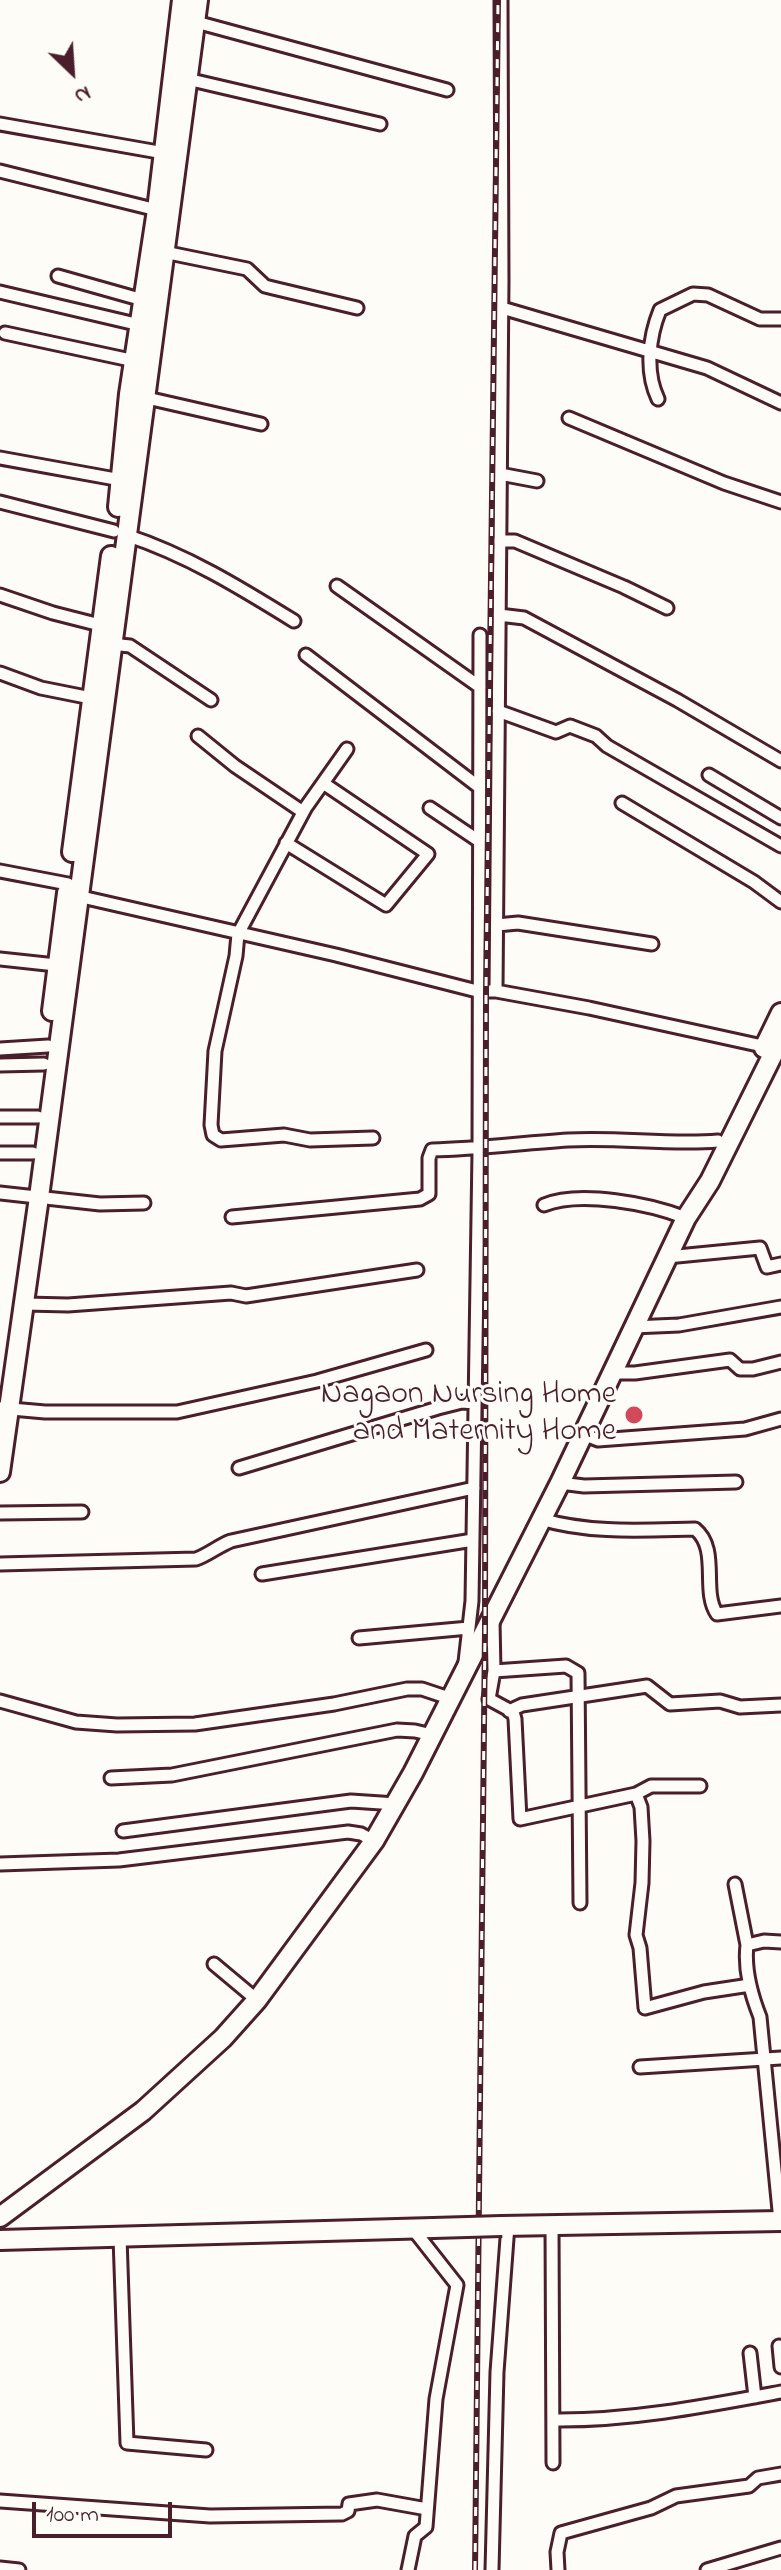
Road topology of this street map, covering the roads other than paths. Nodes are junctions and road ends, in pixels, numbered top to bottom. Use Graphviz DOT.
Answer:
graph roads {
  1 [pos="182,0"];
  2 [pos="198,0"];
  3 [pos="501,0"];
  4 [pos="196,22"];
  5 [pos="187,79"];
  6 [pos="447,90"];
  7 [pos="0,124"];
  8 [pos="380,124"];
  9 [pos="164,153"];
  10 [pos="0,171"];
  11 [pos="157,210"];
  12 [pos="164,252"];
  13 [pos="58,276"];
  14 [pos="0,292"];
  15 [pos="143,300"];
  16 [pos="357,308"];
  17 [pos="502,308"];
  18 [pos="781,319"];
  19 [pos="140,325"];
  20 [pos="5,333"];
  21 [pos="652,352"];
  22 [pos="135,361"];
  23 [pos="147,398"];
  24 [pos="658,399"];
  25 [pos="781,403"];
  26 [pos="569,418"];
  27 [pos="261,424"];
  28 [pos="0,458"];
  29 [pos="500,474"];
  30 [pos="121,480"];
  31 [pos="537,481"];
  32 [pos="0,502"];
  33 [pos="781,502"];
  34 [pos="120,533"];
  35 [pos="499,541"];
  36 [pos="337,586"];
  37 [pos="0,595"];
  38 [pos="667,608"];
  39 [pos="499,615"];
  40 [pos="294,621"];
  41 [pos="100,625"];
  42 [pos="480,635"];
  43 [pos="111,644"];
  44 [pos="306,655"];
  45 [pos="0,673"];
  46 [pos="480,687"];
  47 [pos="91,698"];
  48 [pos="211,700"];
  49 [pos="498,711"];
  50 [pos="198,736"];
  51 [pos="347,749"];
  52 [pos="781,761"];
  53 [pos="709,775"];
  54 [pos="323,783"];
  55 [pos="479,787"];
  56 [pos="622,803"];
  57 [pos="430,808"];
  58 [pos="303,812"];
  59 [pos="781,818"];
  60 [pos="479,841"];
  61 [pos="286,843"];
  62 [pos="781,846"];
  63 [pos="0,871"];
  64 [pos="71,891"];
  65 [pos="781,902"];
  66 [pos="497,925"];
  67 [pos="238,934"];
  68 [pos="652,944"];
  69 [pos="0,959"];
  70 [pos="56,965"];
  71 [pos="477,991"];
  72 [pos="496,991"];
  73 [pos="781,1013"];
  74 [pos="774,1044"];
  75 [pos="0,1049"];
  76 [pos="46,1055"];
  77 [pos="0,1065"];
  78 [pos="0,1117"];
  79 [pos="38,1117"];
  80 [pos="373,1138"];
  81 [pos="718,1141"];
  82 [pos="479,1149"];
  83 [pos="0,1153"];
  84 [pos="33,1153"];
  85 [pos="0,1193"];
  86 [pos="34,1196"];
  87 [pos="696,1199"];
  88 [pos="144,1203"];
  89 [pos="544,1205"];
  90 [pos="232,1217"];
  91 [pos="686,1218"];
  92 [pos="667,1257"];
  93 [pos="781,1264"];
  94 [pos="417,1270"];
  95 [pos="25,1304"];
  96 [pos="781,1307"];
  97 [pos="633,1327"];
  98 [pos="426,1350"];
  99 [pos="781,1362"];
  100 [pos="611,1373"];
  101 [pos="0,1382"];
  102 [pos="475,1403"];
  103 [pos="4,1408"];
  104 [pos="781,1419"];
  105 [pos="583,1434"];
  106 [pos="239,1468"];
  107 [pos="0,1472"];
  108 [pos="736,1482"];
  109 [pos="560,1483"];
  110 [pos="474,1488"];
  111 [pos="82,1512"];
  112 [pos="0,1513"];
  113 [pos="541,1519"];
  114 [pos="473,1540"];
  115 [pos="0,1564"];
  116 [pos="262,1574"];
  117 [pos="781,1606"];
  118 [pos="493,1616"];
  119 [pos="469,1628"];
  120 [pos="359,1638"];
  121 [pos="463,1670"];
  122 [pos="494,1671"];
  123 [pos="579,1696"];
  124 [pos="449,1698"];
  125 [pos="0,1701"];
  126 [pos="781,1705"];
  127 [pos="509,1711"];
  128 [pos="432,1735"];
  129 [pos="111,1778"];
  130 [pos="700,1786"];
  131 [pos="636,1794"];
  132 [pos="396,1804"];
  133 [pos="580,1806"];
  134 [pos="123,1831"];
  135 [pos="374,1841"];
  136 [pos="0,1864"];
  137 [pos="735,1884"];
  138 [pos="580,1903"];
  139 [pos="781,1942"];
  140 [pos="747,1945"];
  141 [pos="214,1964"];
  142 [pos="750,1985"];
  143 [pos="257,2000"];
  144 [pos="781,2058"];
  145 [pos="765,2060"];
  146 [pos="640,2067"];
  147 [pos="0,2217"];
  148 [pos="780,2221"];
  149 [pos="552,2224"];
  150 [pos="505,2225"];
  151 [pos="413,2229"];
  152 [pos="120,2237"];
  153 [pos="0,2240"];
  154 [pos="779,2346"];
  155 [pos="750,2353"];
  156 [pos="781,2367"];
  157 [pos="781,2392"];
  158 [pos="755,2397"];
  159 [pos="553,2420"];
  160 [pos="206,2450"];
  161 [pos="553,2463"];
  162 [pos="781,2474"];
  163 [pos="0,2501"];
  164 [pos="427,2509"];
  165 [pos="781,2548"];
  166 [pos="0,2568"];
  167 [pos="19,2570"];
  168 [pos="408,2570"];
  169 [pos="492,2570"];
  170 [pos="558,2570"];
  171 [pos="707,2570"];
  1 -- 9 [label="main road"];
  2 -- 4 [label="main road"];
  3 -- 17 [label="street"];
  4 -- 5 [label="main road"];
  4 -- 6 [label="street"];
  5 -- 8 [label="street"];
  5 -- 12 [label="main road"];
  7 -- 9 [label="street"];
  9 -- 11 [label="main road"];
  10 -- 11 [label="street"];
  11 -- 15 [label="main road"];
  12 -- 16 [label="street"];
  12 -- 23 [label="main road"];
  13 -- 15 [label="street"];
  14 -- 19 [label="street"];
  15 -- 19 [label="main road"];
  17 -- 21 [label="street"];
  17 -- 29 [label="street"];
  18 -- 21 [label="street"];
  19 -- 22 [label="main road"];
  20 -- 22 [label="street"];
  21 -- 24 [label="street"];
  21 -- 25 [label="street"];
  22 -- 30 [label="main road"];
  23 -- 27 [label="street"];
  23 -- 34 [label="main road"];
  26 -- 33 [label="street"];
  28 -- 30 [label="street"];
  29 -- 31 [label="street"];
  29 -- 35 [label="street"];
  30 -- 34 [label="main road"];
  32 -- 34 [label="street"];
  34 -- 40 [label="street"];
  34 -- 41 [label="main road"];
  34 -- 43 [label="main road"];
  35 -- 38 [label="street"];
  35 -- 39 [label="street"];
  36 -- 46 [label="street"];
  37 -- 41 [label="street"];
  39 -- 49 [label="street"];
  39 -- 52 [label="street"];
  41 -- 47 [label="main road"];
  42 -- 46 [label="street"];
  43 -- 48 [label="street"];
  43 -- 64 [label="main road"];
  44 -- 55 [label="street"];
  45 -- 47 [label="street"];
  46 -- 55 [label="street"];
  47 -- 64 [label="main road"];
  49 -- 62 [label="street"];
  49 -- 66 [label="street"];
  50 -- 58 [label="street"];
  51 -- 54 [label="street"];
  53 -- 59 [label="street"];
  54 -- 58 [label="street"];
  54 -- 61 [label="street"];
  55 -- 60 [label="street"];
  56 -- 65 [label="street"];
  57 -- 60 [label="street"];
  58 -- 61 [label="street"];
  60 -- 71 [label="street"];
  61 -- 67 [label="street"];
  63 -- 64 [label="street"];
  64 -- 67 [label="street"];
  64 -- 70 [label="main road"];
  64 -- 86 [label="main road"];
  66 -- 68 [label="street"];
  66 -- 72 [label="street"];
  67 -- 71 [label="street"];
  67 -- 80 [label="street"];
  69 -- 70 [label="street"];
  70 -- 76 [label="main road"];
  71 -- 72 [label="street"];
  71 -- 82 [label="street"];
  72 -- 74 [label="street"];
  73 -- 74 [label="main road"];
  74 -- 81 [label="main road"];
  74 -- 87 [label="main road"];
  75 -- 76 [label="street"];
  76 -- 77 [label="street"];
  76 -- 79 [label="main road"];
  78 -- 79 [label="street"];
  79 -- 84 [label="main road"];
  81 -- 82 [label="street"];
  81 -- 87 [label="main road"];
  82 -- 90 [label="street"];
  82 -- 102 [label="street"];
  83 -- 84 [label="street"];
  84 -- 86 [label="main road"];
  85 -- 86 [label="street"];
  86 -- 88 [label="street"];
  86 -- 95 [label="main road"];
  86 -- 101 [label="main road"];
  87 -- 91 [label="main road"];
  89 -- 91 [label="street"];
  91 -- 92 [label="main road"];
  92 -- 93 [label="street"];
  92 -- 97 [label="main road"];
  94 -- 95 [label="street"];
  95 -- 103 [label="main road"];
  96 -- 97 [label="street"];
  97 -- 100 [label="main road"];
  98 -- 103 [label="street"];
  99 -- 100 [label="street"];
  100 -- 105 [label="main road"];
  102 -- 106 [label="street"];
  102 -- 110 [label="street"];
  103 -- 107 [label="main road"];
  104 -- 105 [label="street"];
  105 -- 109 [label="main road"];
  108 -- 109 [label="street"];
  109 -- 113 [label="main road"];
  110 -- 114 [label="street"];
  110 -- 115 [label="street"];
  111 -- 112 [label="street"];
  113 -- 117 [label="street"];
  113 -- 118 [label="main road"];
  114 -- 116 [label="street"];
  114 -- 119 [label="street"];
  118 -- 121 [label="main road"];
  118 -- 122 [label="street"];
  119 -- 120 [label="street"];
  119 -- 121 [label="street"];
  121 -- 124 [label="main road"];
  122 -- 123 [label="street"];
  122 -- 127 [label="street"];
  123 -- 126 [label="street"];
  123 -- 127 [label="street"];
  123 -- 133 [label="street"];
  124 -- 125 [label="street"];
  124 -- 128 [label="main road"];
  127 -- 133 [label="street"];
  128 -- 129 [label="street"];
  128 -- 132 [label="main road"];
  130 -- 131 [label="street"];
  131 -- 133 [label="street"];
  131 -- 142 [label="street"];
  132 -- 134 [label="street"];
  132 -- 135 [label="main road"];
  133 -- 138 [label="street"];
  135 -- 136 [label="street"];
  135 -- 143 [label="main road"];
  137 -- 140 [label="street"];
  139 -- 140 [label="street"];
  140 -- 142 [label="street"];
  141 -- 143 [label="street"];
  142 -- 145 [label="street"];
  143 -- 147 [label="main road"];
  144 -- 145 [label="street"];
  145 -- 146 [label="street"];
  145 -- 148 [label="street"];
  148 -- 149 [label="main road"];
  149 -- 150 [label="main road"];
  149 -- 159 [label="street"];
  150 -- 151 [label="main road, bridge"];
  150 -- 169 [label="street"];
  151 -- 152 [label="main road"];
  151 -- 164 [label="street"];
  152 -- 153 [label="main road"];
  152 -- 160 [label="street"];
  154 -- 156 [label="street"];
  155 -- 158 [label="street"];
  157 -- 158 [label="street"];
  158 -- 159 [label="street"];
  159 -- 161 [label="street"];
  162 -- 170 [label="street"];
  163 -- 164 [label="street"];
  164 -- 168 [label="street"];
  165 -- 171 [label="street"];
  166 -- 167 [label="street"];
}
